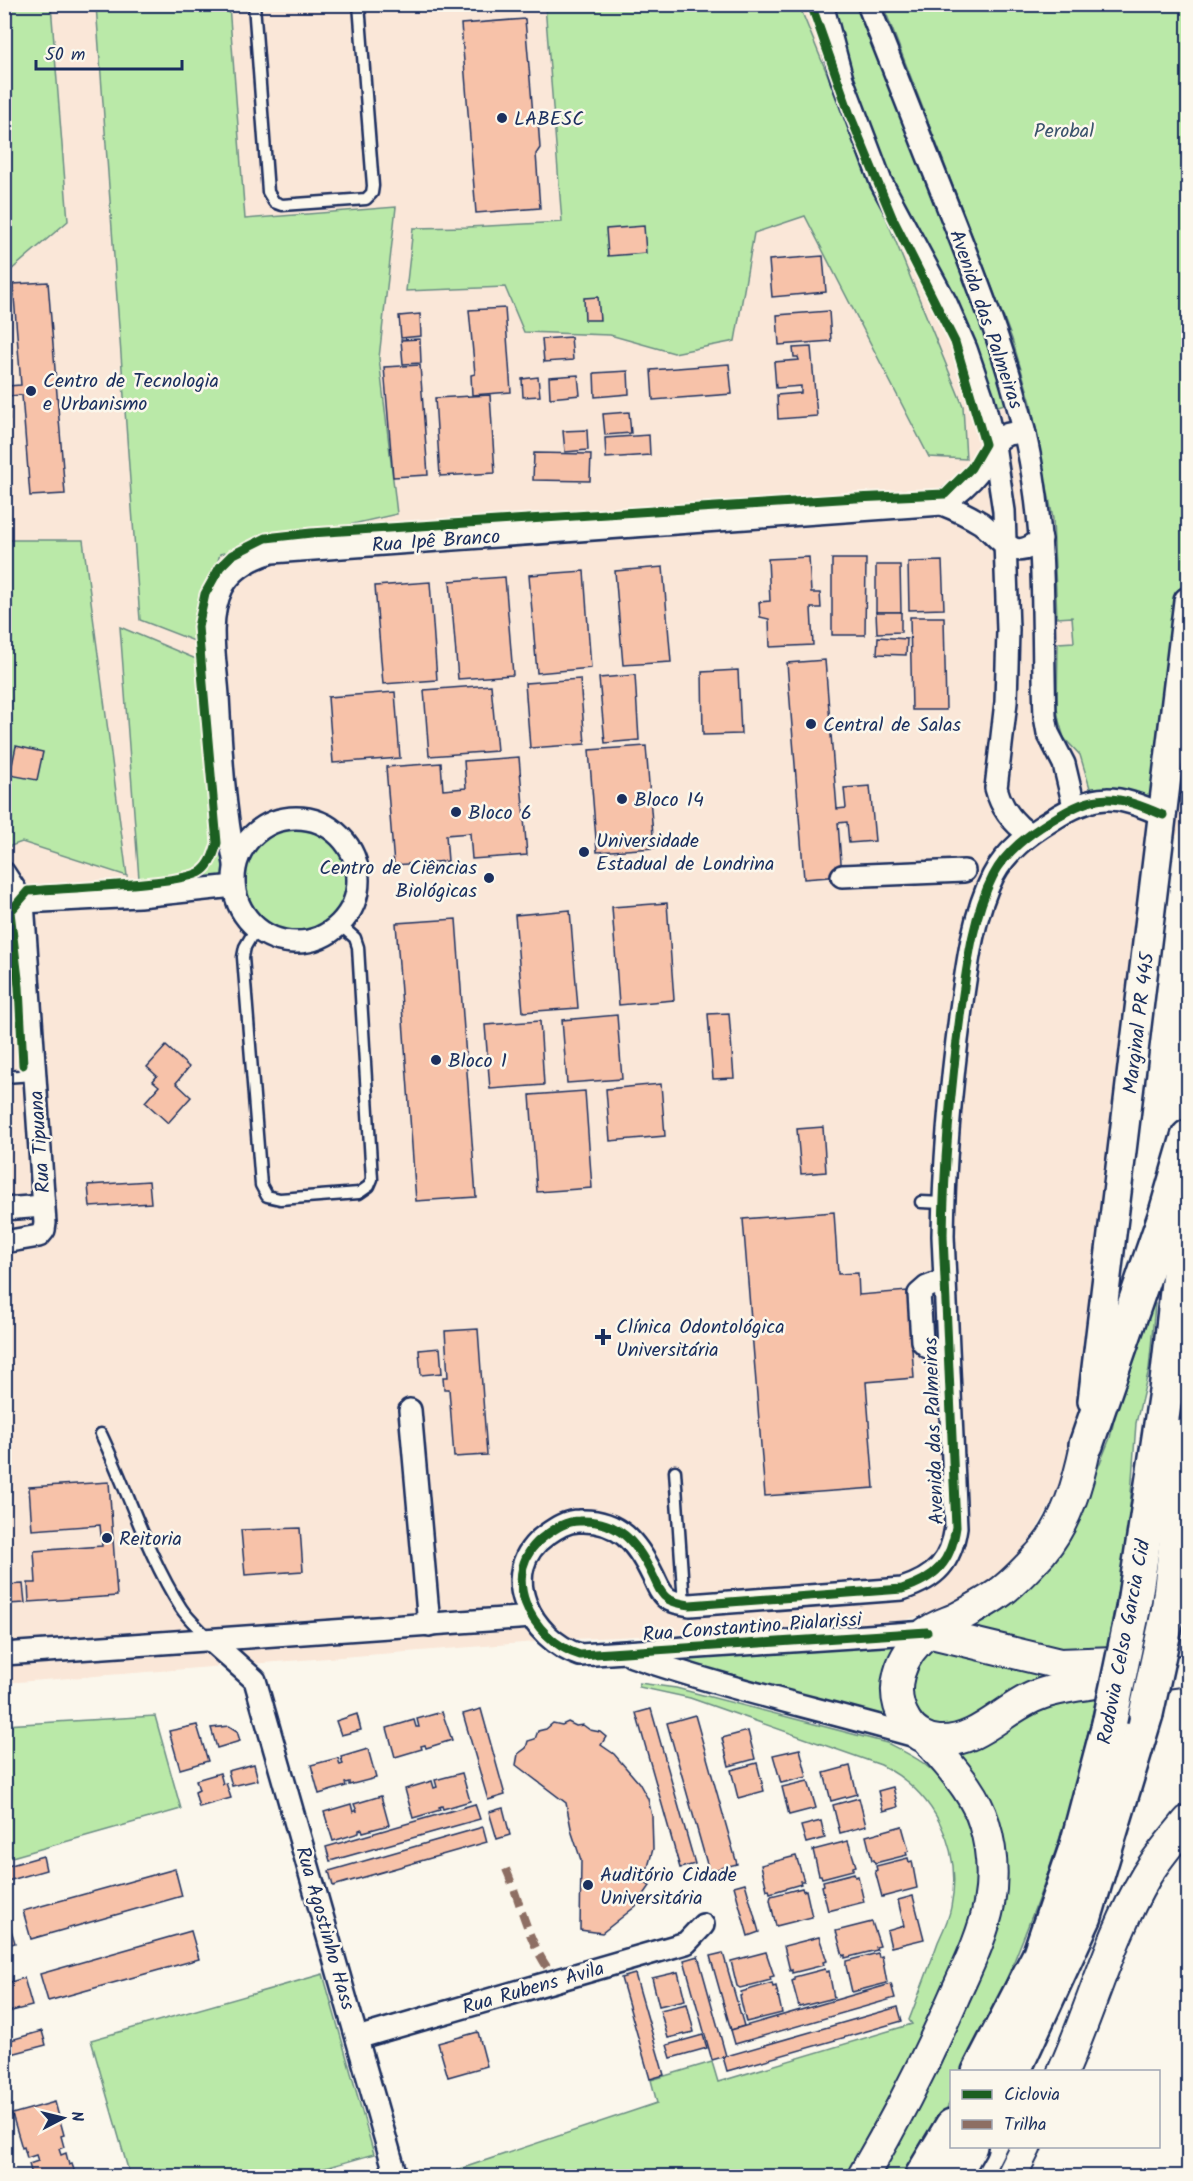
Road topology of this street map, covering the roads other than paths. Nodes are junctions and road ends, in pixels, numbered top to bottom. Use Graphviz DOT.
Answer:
graph roads {
  1 [pos="254,4"];
  2 [pos="359,4"];
  3 [pos="822,4"];
  4 [pos="868,4"];
  5 [pos="1025,434"];
  6 [pos="994,445"];
  7 [pos="942,504"];
  8 [pos="1041,539"];
  9 [pos="1007,545"];
  10 [pos="1188,601"];
  11 [pos="1074,806"];
  12 [pos="1163,815"];
  13 [pos="1029,834"];
  14 [pos="235,864"];
  15 [pos="964,871"];
  16 [pos="4,873"];
  17 [pos="842,876"];
  18 [pos="234,886"];
  19 [pos="23,902"];
  20 [pos="339,924"];
  21 [pos="256,928"];
  22 [pos="34,1075"];
  23 [pos="4,1077"];
  24 [pos="1188,1137"];
  25 [pos="1188,1192"];
  26 [pos="921,1202"];
  27 [pos="943,1203"];
  28 [pos="44,1206"];
  29 [pos="4,1209"];
  30 [pos="4,1242"];
  31 [pos="410,1410"];
  32 [pos="101,1434"];
  33 [pos="1188,1435"];
  34 [pos="1086,1445"];
  35 [pos="675,1471"];
  36 [pos="684,1604"];
  37 [pos="532,1617"];
  38 [pos="429,1625"];
  39 [pos="927,1632"];
  40 [pos="210,1640"];
  41 [pos="1188,1652"];
  42 [pos="623,1653"];
  43 [pos="4,1654"];
  44 [pos="1188,1670"];
  45 [pos="928,1740"];
  46 [pos="1188,1821"];
  47 [pos="703,1925"];
  48 [pos="357,2038"];
  49 [pos="980,2070"];
  50 [pos="1014,2070"];
  51 [pos="1063,2070"];
  52 [pos="950,2128"];
  53 [pos="969,2148"];
  54 [pos="1025,2148"];
  55 [pos="396,2176"];
  56 [pos="863,2176"];
  57 [pos="922,2176"];
  58 [pos="953,2176"];
  59 [pos="1011,2176"];
  1 -- 2 [label="lane"];
  3 -- 6 [label="street, Avenida das Palmeiras"];
  4 -- 5 [label="street, Avenida das Palmeiras"];
  5 -- 6 [label="street"];
  5 -- 8 [label="street, Avenida das Palmeiras"];
  6 -- 7 [label="street"];
  6 -- 9 [label="street, Avenida das Palmeiras"];
  7 -- 9 [label="street"];
  7 -- 14 [label="street, Rua Ipê Branco"];
  8 -- 9 [label="street"];
  8 -- 11 [label="street, Avenida das Palmeiras"];
  9 -- 13 [label="street, Avenida das Palmeiras"];
  10 -- 12 [label="street, Marginal PR 445"];
  11 -- 12 [label="street"];
  11 -- 13 [label="street"];
  12 -- 34 [label="street, Marginal PR 445"];
  13 -- 27 [label="street"];
  14 -- 18 [label="street"];
  14 -- 20 [label="street"];
  15 -- 17 [label="street"];
  16 -- 19 [label="street, Rua Tipuana"];
  18 -- 19 [label="street"];
  18 -- 21 [label="street"];
  19 -- 22 [label="street, Rua Tipuana"];
  20 -- 21 [label="street"];
  20 -- 21 [label="lane"];
  22 -- 23 [label="lane"];
  22 -- 28 [label="street, Rua Tipuana"];
  24 -- 34 [label="highway"];
  25 -- 49 [label="highway, Rodovia Celso Garcia Cid, bridge"];
  26 -- 27 [label="lane"];
  27 -- 36 [label="street, Avenida das Palmeiras"];
  28 -- 29 [label="street"];
  28 -- 30 [label="street, Rua Tipuana"];
  31 -- 38 [label="street"];
  32 -- 40 [label="lane"];
  33 -- 50 [label="highway, Rodovia Celso Garcia Cid, bridge"];
  34 -- 39 [label="main road"];
  35 -- 36 [label="lane"];
  36 -- 37 [label="street"];
  37 -- 38 [label="street"];
  37 -- 42 [label="street, Rua Constantino Pialarissi"];
  38 -- 40 [label="street"];
  39 -- 41 [label="main road"];
  39 -- 42 [label="street, Rua Constantino Pialarissi"];
  39 -- 45 [label="main road"];
  40 -- 43 [label="street"];
  40 -- 48 [label="street, Rua Agostinho Hass"];
  42 -- 45 [label="street"];
  44 -- 45 [label="main road"];
  45 -- 56 [label="main road"];
  46 -- 51 [label="main road"];
  47 -- 48 [label="street, Rua Rubens Avila"];
  48 -- 55 [label="street, Rua Agostinho Hass"];
  52 -- 57 [label="highway"];
  53 -- 58 [label="highway"];
  54 -- 59 [label="main road"];
}
